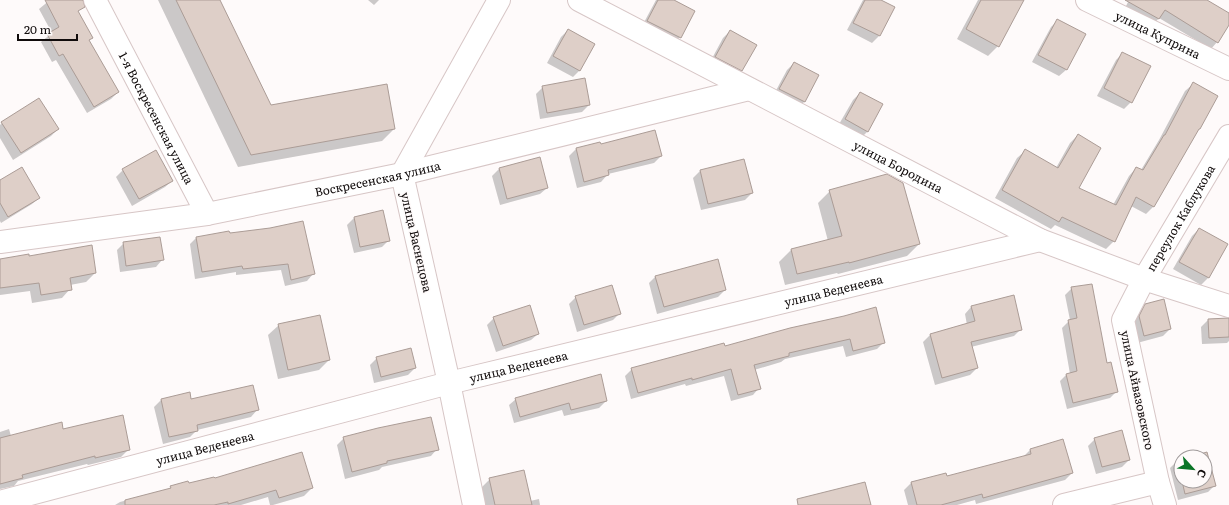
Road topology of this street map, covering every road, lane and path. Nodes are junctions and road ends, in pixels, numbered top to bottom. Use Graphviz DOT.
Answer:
graph roads {
  1 [pos="95,0"];
  2 [pos="499,0"];
  3 [pos="578,0"];
  4 [pos="1087,0"];
  5 [pos="1229,68"];
  6 [pos="749,89"];
  7 [pos="1229,136"];
  8 [pos="402,174"];
  9 [pos="207,214"];
  10 [pos="1040,240"];
  11 [pos="0,242"];
  12 [pos="1144,279"];
  13 [pos="1229,306"];
  14 [pos="449,383"];
  15 [pos="1158,482"];
  16 [pos="0,502"];
  17 [pos="474,505"];
  18 [pos="1064,505"];
  19 [pos="1165,505"];
  1 -- 9 [label="street, 1-я Воскресенская улица"];
  2 -- 8 [label="street"];
  3 -- 6 [label="street, улица Бородина"];
  4 -- 5 [label="street, улица Куприна"];
  6 -- 8 [label="street, Воскресенская улица"];
  6 -- 10 [label="street, улица Бородина"];
  7 -- 12 [label="street, переулок Каблукова"];
  8 -- 9 [label="street, Воскресенская улица"];
  8 -- 14 [label="street, улица Васнецова"];
  9 -- 11 [label="street, Воскресенская улица"];
  10 -- 12 [label="street, улица Бородина"];
  10 -- 14 [label="street, улица Веденеева"];
  12 -- 13 [label="street, улица Бородина"];
  12 -- 15 [label="street, улица Айвазовского"];
  14 -- 16 [label="street, улица Веденеева"];
  14 -- 17 [label="street, улица Васнецова"];
  15 -- 18 [label="street"];
  15 -- 19 [label="street, улица Айвазовского"];
}
